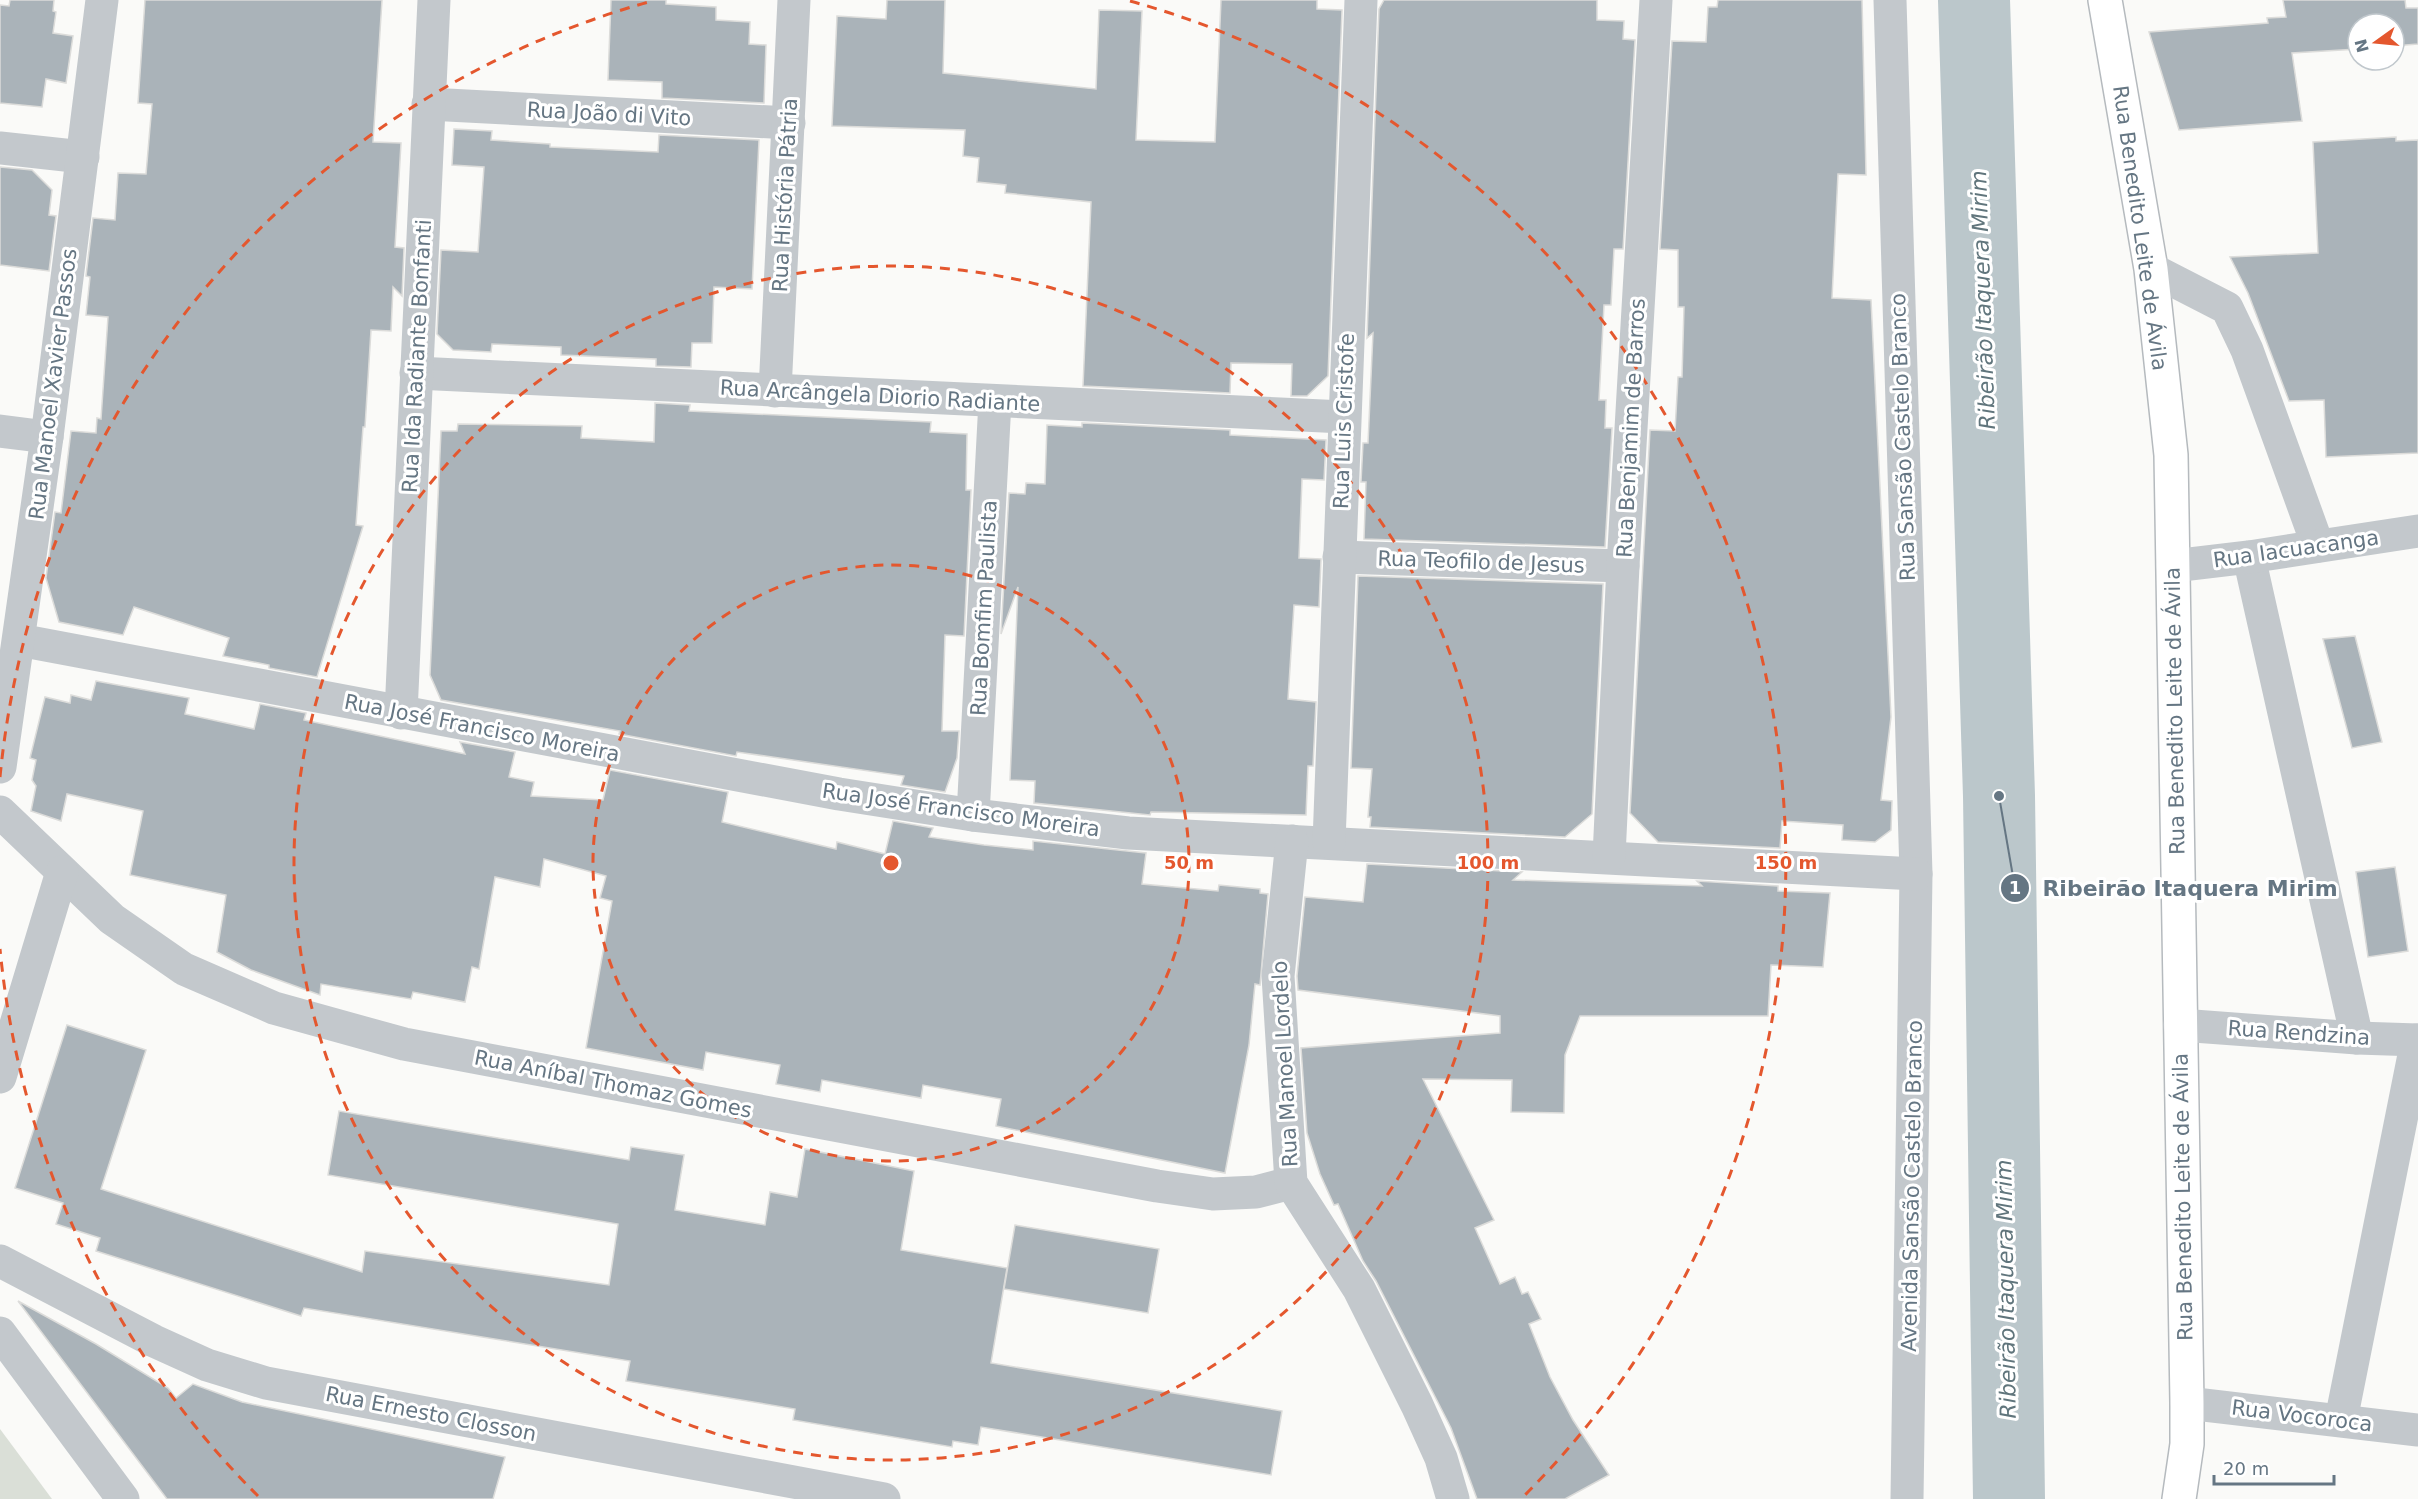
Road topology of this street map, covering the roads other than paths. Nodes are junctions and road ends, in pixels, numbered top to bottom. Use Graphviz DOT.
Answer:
graph roads {
  1 [pos="102,0"];
  2 [pos="434,0"];
  3 [pos="794,0"];
  4 [pos="1361,0"];
  5 [pos="1656,0"];
  6 [pos="1890,0"];
  7 [pos="2105,0"];
  8 [pos="428,104"];
  9 [pos="789,123"];
  10 [pos="0,148"];
  11 [pos="83,157"];
  12 [pos="2151,269"];
  13 [pos="416,373"];
  14 [pos="775,391"];
  15 [pos="995,401"];
  16 [pos="1344,417"];
  17 [pos="0,431"];
  18 [pos="47,437"];
  19 [pos="2418,531"];
  20 [pos="2318,546"];
  21 [pos="1339,557"];
  22 [pos="2249,557"];
  23 [pos="1623,566"];
  24 [pos="2173,566"];
  25 [pos="19,640"];
  26 [pos="401,713"];
  27 [pos="0,767"];
  28 [pos="0,812"];
  29 [pos="973,816"];
  30 [pos="1292,842"];
  31 [pos="1329,842"];
  32 [pos="1609,856"];
  33 [pos="62,872"];
  34 [pos="1916,873"];
  35 [pos="2180,1025"];
  36 [pos="2357,1038"];
  37 [pos="2418,1040"];
  38 [pos="0,1077"];
  39 [pos="1291,1183"];
  40 [pos="0,1261"];
  41 [pos="0,1333"];
  42 [pos="2187,1403"];
  43 [pos="2341,1420"];
  44 [pos="2418,1430"];
  45 [pos="123,1499"];
  46 [pos="884,1499"];
  47 [pos="1453,1499"];
  48 [pos="1907,1499"];
  49 [pos="2179,1499"];
  1 -- 11 [label="street, Rua Manoel Xavier Passos"];
  2 -- 8 [label="street, Rua Ida Radiante Bonfanti"];
  3 -- 9 [label="street, Rua História Pátria"];
  4 -- 16 [label="street, Rua Luis Cristofe"];
  5 -- 23 [label="street, Rua Benjamim de Barros"];
  6 -- 34 [label="street, Rua Sansão Castelo Branco"];
  7 -- 12 [label="main road, Rua Benedito Leite de Ávila"];
  8 -- 9 [label="street, Rua João di Vito"];
  8 -- 13 [label="street, Rua Ida Radiante Bonfanti"];
  9 -- 14 [label="street, Rua História Pátria"];
  10 -- 11 [label="street"];
  11 -- 18 [label="street, Rua Manoel Xavier Passos"];
  12 -- 20 [label="street"];
  12 -- 24 [label="main road, Rua Benedito Leite de Ávila"];
  13 -- 14 [label="street, Rua Arcângela Diorio Radiante"];
  13 -- 26 [label="street, Rua Ida Radiante Bonfanti"];
  14 -- 15 [label="street, Rua Arcângela Diorio Radiante"];
  15 -- 16 [label="street, Rua Arcângela Diorio Radiante"];
  15 -- 29 [label="street, Rua Bomfim Paulista"];
  16 -- 21 [label="street, Rua Luis Cristofe"];
  17 -- 18 [label="street"];
  18 -- 25 [label="street, Rua Manoel Xavier Passos"];
  19 -- 20 [label="street, Rua Iacuacanga"];
  20 -- 22 [label="street, Rua Iacuacanga"];
  21 -- 23 [label="street, Rua Teofilo de Jesus"];
  21 -- 31 [label="street, Rua Luis Cristofe"];
  22 -- 24 [label="street, Rua Iacuacanga"];
  22 -- 36 [label="street"];
  23 -- 32 [label="street, Rua Benjamim de Barros"];
  24 -- 35 [label="main road, Rua Benedito Leite de Ávila"];
  25 -- 26 [label="street, Rua José Francisco Moreira"];
  25 -- 27 [label="street, Rua Manoel Xavier Passos"];
  26 -- 29 [label="street, Rua José Francisco Moreira"];
  28 -- 33 [label="street, Rua Aníbal Thomaz Gomes"];
  29 -- 30 [label="street, Rua José Francisco Moreira"];
  30 -- 31 [label="street, Rua José Francisco Moreira"];
  30 -- 39 [label="street, Rua Manoel Lordelo"];
  31 -- 32 [label="street, Rua José Francisco Moreira"];
  32 -- 34 [label="street, Rua José Francisco Moreira"];
  33 -- 38 [label="street"];
  33 -- 39 [label="street, Rua Aníbal Thomaz Gomes"];
  34 -- 48 [label="street, Avenida Sansão Castelo Branco"];
  35 -- 36 [label="street, Rua Rendzina"];
  35 -- 42 [label="main road, Rua Benedito Leite de Ávila"];
  36 -- 37 [label="street, Rua Rendzina"];
  37 -- 43 [label="street"];
  39 -- 47 [label="street, Rua Manoel Lordelo"];
  40 -- 46 [label="street, Rua Ernesto Closson"];
  41 -- 45 [label="street"];
  42 -- 43 [label="street, Rua Vocoroca"];
  42 -- 49 [label="main road, Rua Benedito Leite de Ávila"];
  43 -- 44 [label="street, Rua Vocoroca"];
}
